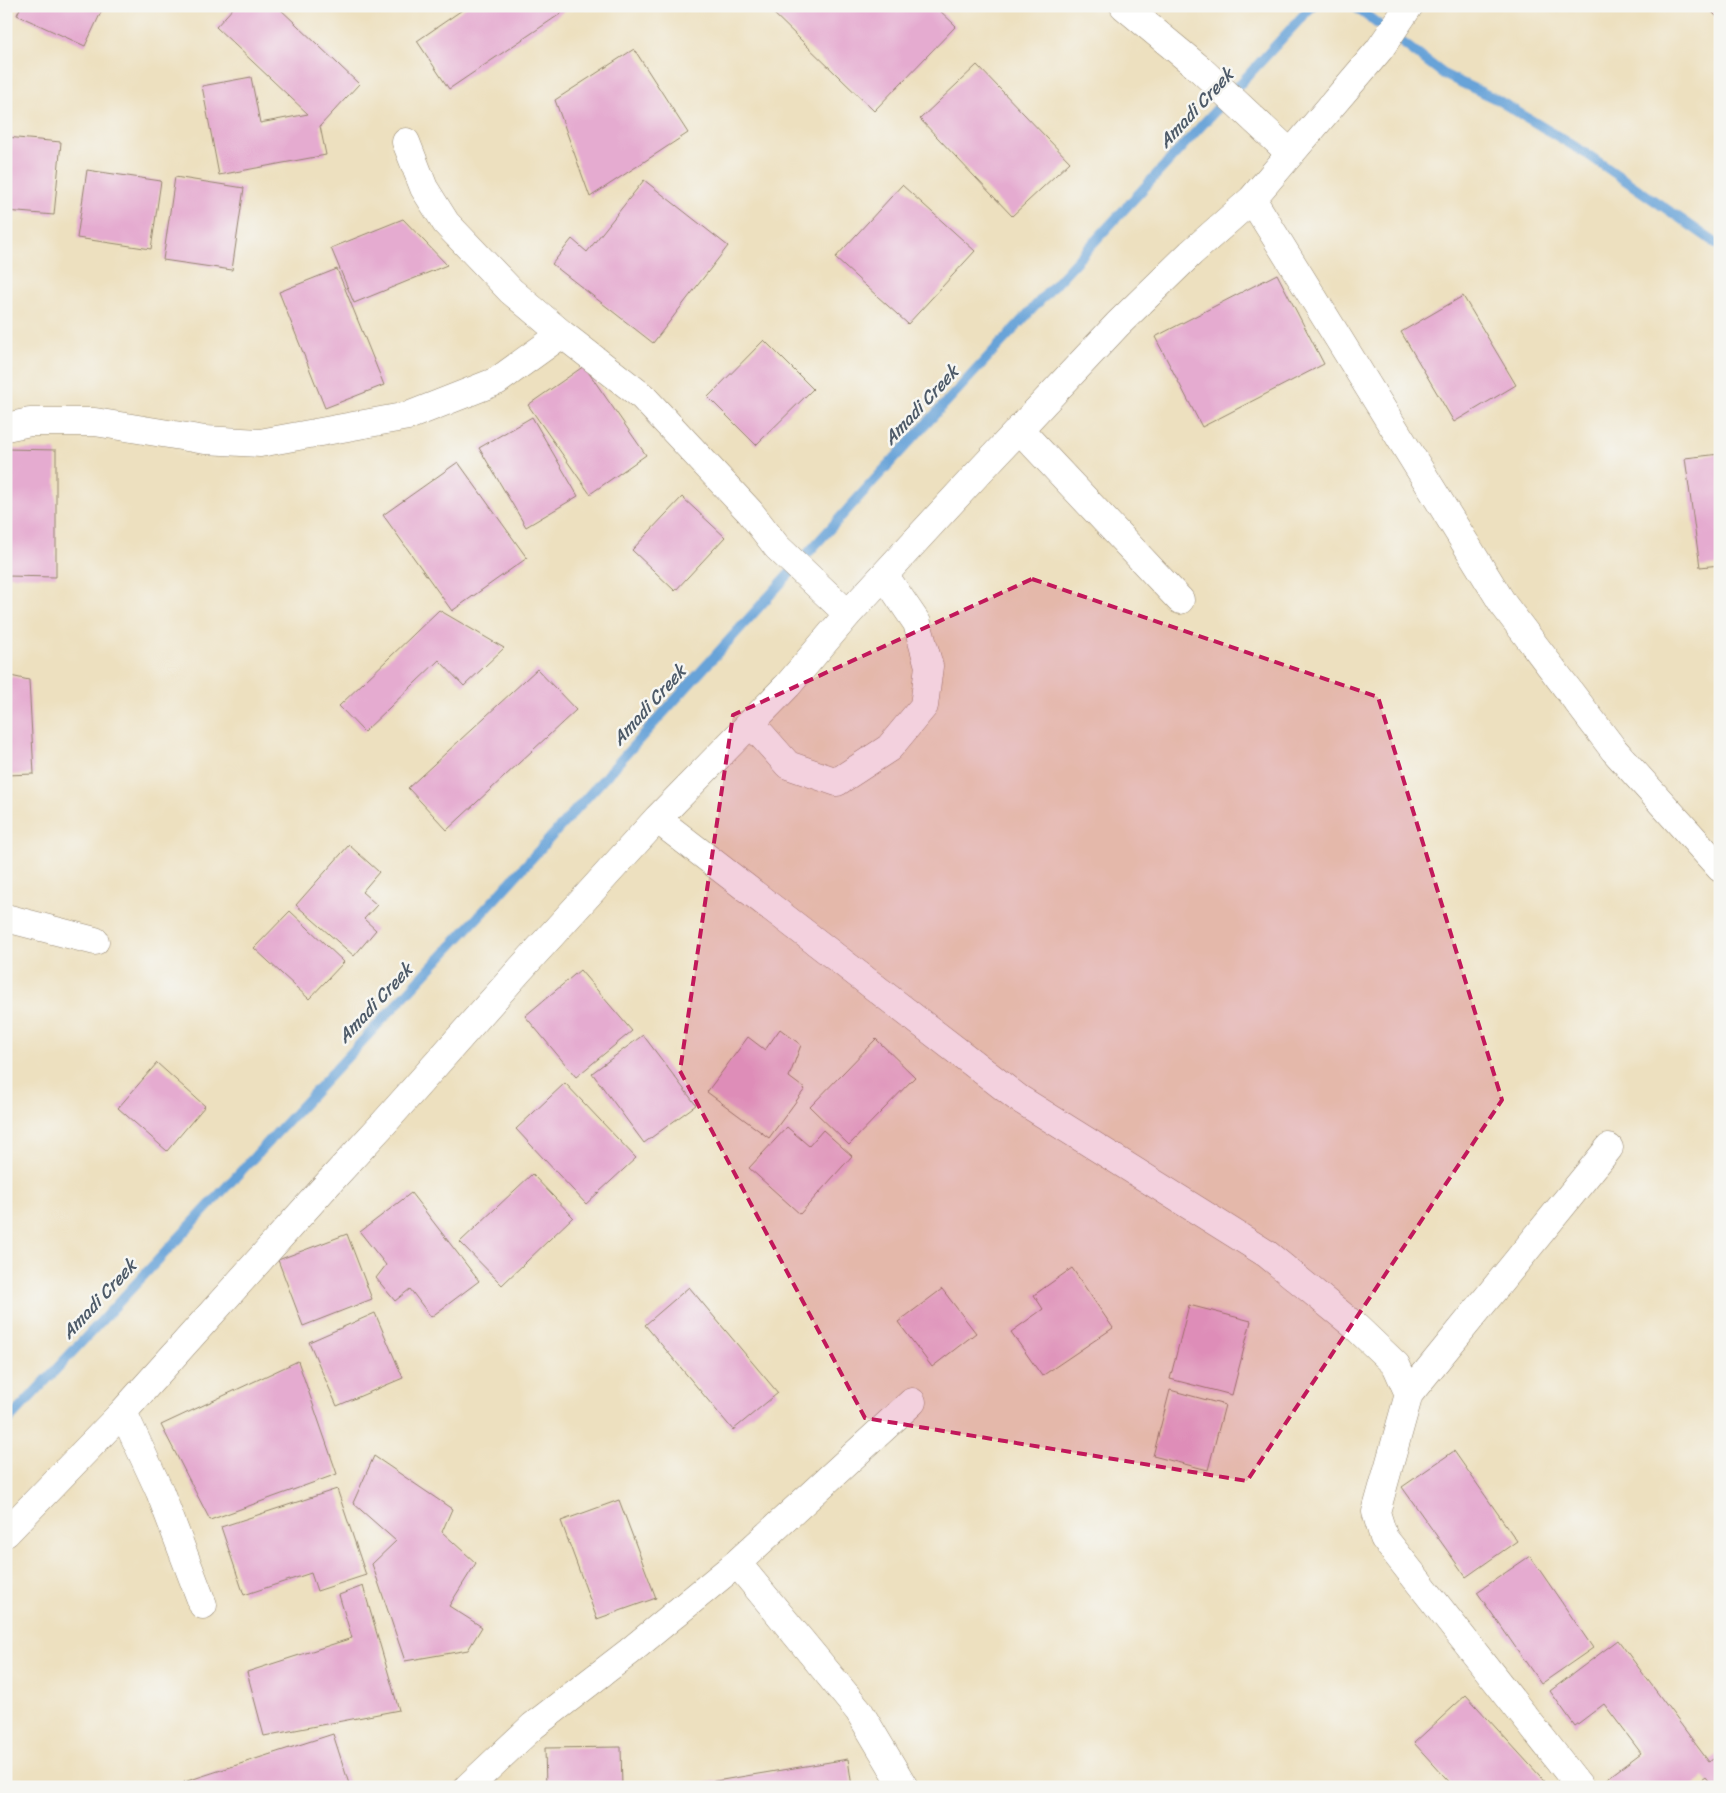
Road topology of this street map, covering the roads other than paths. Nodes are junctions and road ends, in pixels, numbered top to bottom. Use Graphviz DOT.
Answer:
graph roads {
  1 [pos="1124,6"];
  2 [pos="1406,10"];
  3 [pos="406,142"];
  4 [pos="1290,153"];
  5 [pos="1252,199"];
  6 [pos="562,334"];
  7 [pos="6,427"];
  8 [pos="1019,429"];
  9 [pos="885,576"];
  10 [pos="1180,600"];
  11 [pos="848,614"];
  12 [pos="751,723"];
  13 [pos="658,820"];
  14 [pos="1720,868"];
  15 [pos="6,918"];
  16 [pos="95,941"];
  17 [pos="1609,1148"];
  18 [pos="1409,1394"];
  19 [pos="912,1402"];
  20 [pos="123,1412"];
  21 [pos="6,1533"];
  22 [pos="737,1563"];
  23 [pos="203,1605"];
  24 [pos="468,1787"];
  25 [pos="904,1787"];
  26 [pos="1580,1787"];
  1 -- 4 [label="street"];
  2 -- 4 [label="street"];
  3 -- 6 [label="street"];
  4 -- 5 [label="street"];
  5 -- 8 [label="street"];
  5 -- 14 [label="street"];
  6 -- 7 [label="street"];
  6 -- 11 [label="street"];
  8 -- 9 [label="street"];
  8 -- 10 [label="street"];
  9 -- 11 [label="street"];
  9 -- 12 [label="street"];
  11 -- 12 [label="street"];
  12 -- 13 [label="street"];
  13 -- 18 [label="street"];
  13 -- 20 [label="street"];
  15 -- 16 [label="street"];
  17 -- 18 [label="street"];
  18 -- 26 [label="street"];
  19 -- 22 [label="street"];
  20 -- 21 [label="street"];
  20 -- 23 [label="street"];
  22 -- 24 [label="street"];
  22 -- 25 [label="street"];
}
